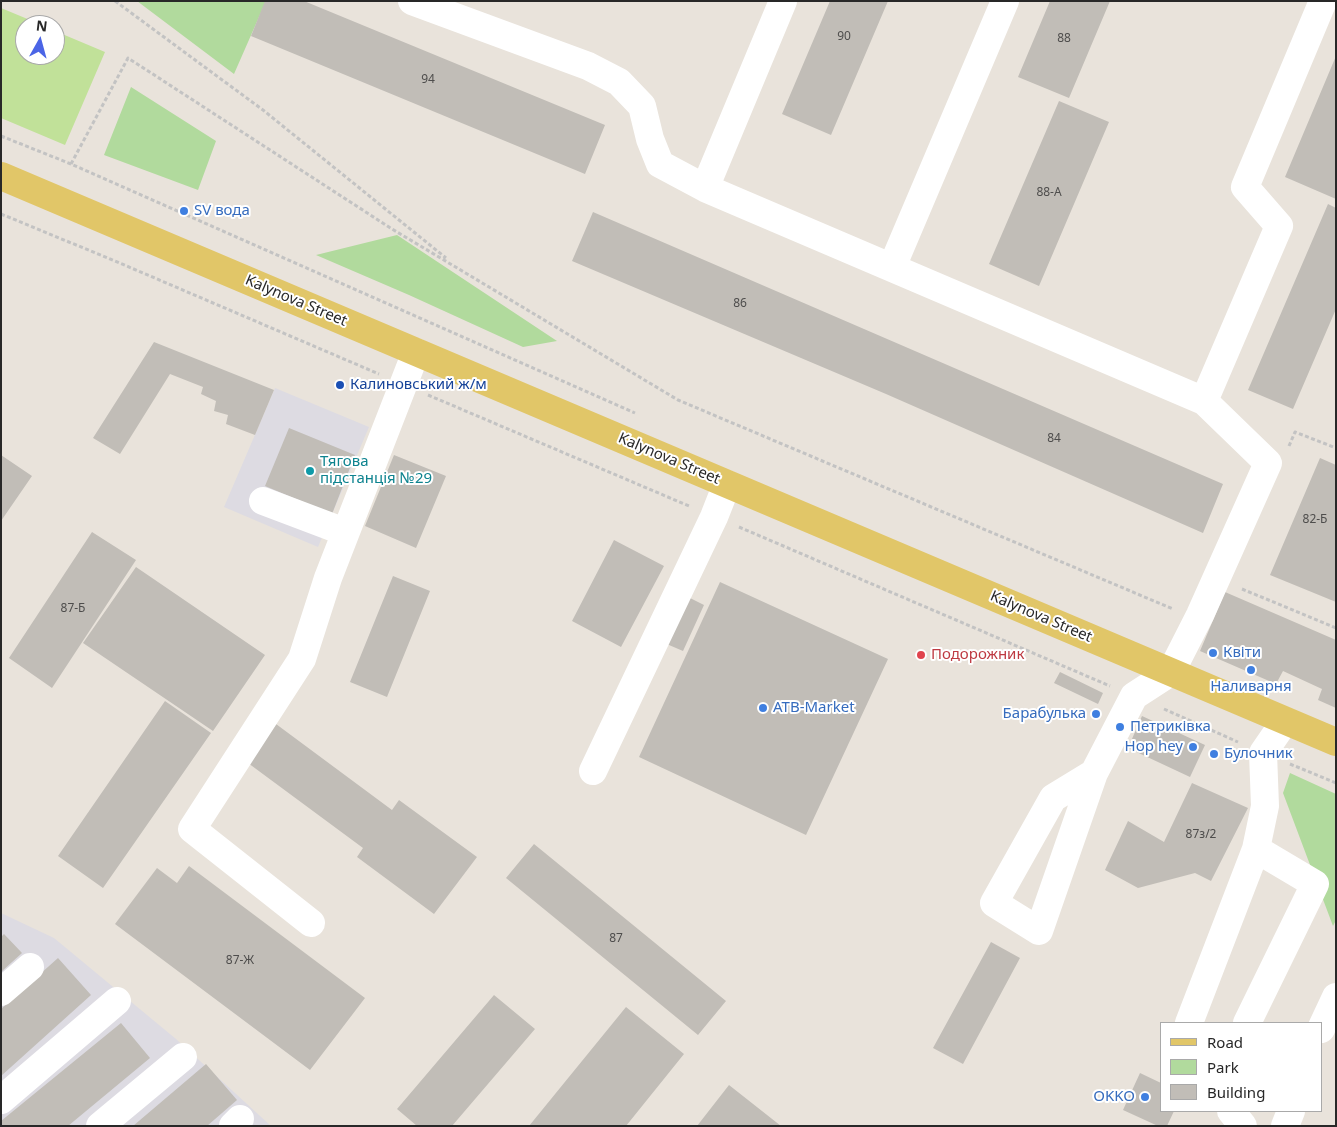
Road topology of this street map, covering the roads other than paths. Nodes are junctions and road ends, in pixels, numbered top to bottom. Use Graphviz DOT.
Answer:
graph roads {
  1 [pos="412,1"];
  2 [pos="783,1"];
  3 [pos="1005,1"];
  4 [pos="1323,1"];
  5 [pos="2,180"];
  6 [pos="705,188"];
  7 [pos="892,267"];
  8 [pos="416,352"];
  9 [pos="1204,401"];
  10 [pos="727,484"];
  11 [pos="263,501"];
  12 [pos="345,532"];
  13 [pos="1171,672"];
  14 [pos="1284,721"];
  15 [pos="1336,742"];
  16 [pos="593,771"];
  17 [pos="1094,773"];
  18 [pos="1256,849"];
  19 [pos="311,923"];
  20 [pos="30,966"];
  21 [pos="1,992"];
  22 [pos="1336,996"];
  23 [pos="117,1000"];
  24 [pos="1189,1022"];
  25 [pos="1247,1022"];
  26 [pos="1322,1027"];
  27 [pos="183,1057"];
  28 [pos="1,1100"];
  29 [pos="1232,1112"];
  30 [pos="1291,1112"];
  31 [pos="100,1126"];
  32 [pos="1243,1126"];
  33 [pos="1285,1126"];
  1 -- 6 [label="street"];
  2 -- 6 [label="street"];
  3 -- 7 [label="street"];
  4 -- 9 [label="street"];
  5 -- 8 [label="main road, Kalynova Street"];
  6 -- 7 [label="street"];
  7 -- 9 [label="street"];
  8 -- 10 [label="main road, Kalynova Street"];
  8 -- 12 [label="street"];
  9 -- 13 [label="street"];
  10 -- 13 [label="main road, Kalynova Street"];
  10 -- 16 [label="street"];
  11 -- 12 [label="street"];
  12 -- 19 [label="street"];
  13 -- 14 [label="main road, Kalynova Street"];
  13 -- 17 [label="street"];
  14 -- 15 [label="main road, Kalynova Street"];
  14 -- 18 [label="street"];
  17 -- 17 [label="street"];
  18 -- 24 [label="street"];
  18 -- 25 [label="street"];
  20 -- 21 [label="street"];
  22 -- 26 [label="street"];
  23 -- 28 [label="street"];
  27 -- 31 [label="street"];
  29 -- 32 [label="street"];
  30 -- 33 [label="street"];
}
